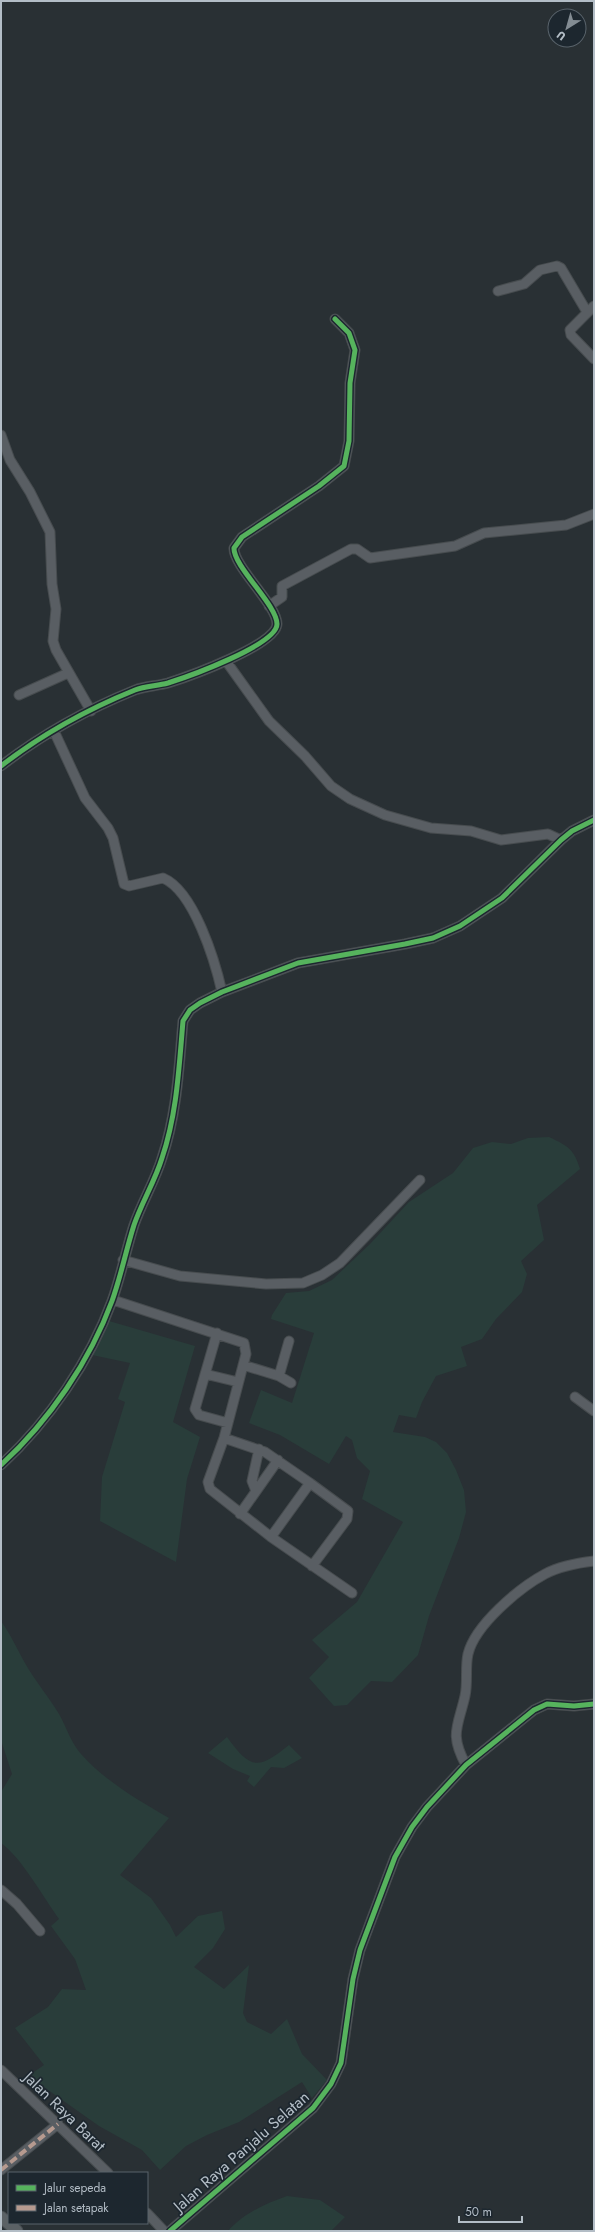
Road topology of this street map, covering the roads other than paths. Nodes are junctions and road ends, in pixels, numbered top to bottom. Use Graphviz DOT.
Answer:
graph roads {
  1 [pos="498,291"];
  2 [pos="590,309"];
  3 [pos="335,319"];
  4 [pos="594,359"];
  5 [pos="1,435"];
  6 [pos="594,514"];
  7 [pos="269,606"];
  8 [pos="226,661"];
  9 [pos="68,673"];
  10 [pos="19,695"];
  11 [pos="91,711"];
  12 [pos="54,731"];
  13 [pos="1,766"];
  14 [pos="594,820"];
  15 [pos="561,840"];
  16 [pos="222,992"];
  17 [pos="420,1180"];
  18 [pos="123,1260"];
  19 [pos="112,1300"];
  20 [pos="217,1333"];
  21 [pos="289,1341"];
  22 [pos="243,1365"];
  23 [pos="205,1374"];
  24 [pos="279,1376"];
  25 [pos="238,1382"];
  26 [pos="291,1383"];
  27 [pos="575,1398"];
  28 [pos="594,1411"];
  29 [pos="228,1423"];
  30 [pos="224,1438"];
  31 [pos="259,1449"];
  32 [pos="278,1460"];
  33 [pos="1,1465"];
  34 [pos="310,1483"];
  35 [pos="256,1491"];
  36 [pos="240,1514"];
  37 [pos="271,1537"];
  38 [pos="594,1561"];
  39 [pos="312,1566"];
  40 [pos="352,1593"];
  41 [pos="594,1704"];
  42 [pos="469,1762"];
  43 [pos="1,1890"];
  44 [pos="40,1931"];
  45 [pos="1,2070"];
  46 [pos="58,2124"];
  47 [pos="1,2170"];
  48 [pos="107,2172"];
  49 [pos="148,2214"];
  50 [pos="9,2224"];
  51 [pos="17,2231"];
  52 [pos="164,2231"];
  53 [pos="170,2231"];
  1 -- 2 [label="street"];
  2 -- 4 [label="street"];
  3 -- 7 [label="street"];
  5 -- 9 [label="street"];
  6 -- 7 [label="street"];
  7 -- 8 [label="street"];
  8 -- 11 [label="street"];
  8 -- 15 [label="street"];
  9 -- 10 [label="street"];
  9 -- 11 [label="street"];
  11 -- 12 [label="street"];
  12 -- 13 [label="street"];
  12 -- 16 [label="street"];
  14 -- 15 [label="street"];
  15 -- 16 [label="street"];
  16 -- 18 [label="street"];
  17 -- 18 [label="street"];
  18 -- 19 [label="street"];
  19 -- 20 [label="street"];
  19 -- 33 [label="street"];
  20 -- 22 [label="street"];
  20 -- 23 [label="street"];
  21 -- 24 [label="street"];
  22 -- 24 [label="street"];
  22 -- 25 [label="street"];
  23 -- 25 [label="street"];
  23 -- 29 [label="street"];
  24 -- 26 [label="street"];
  25 -- 29 [label="street"];
  27 -- 28 [label="street"];
  29 -- 30 [label="street"];
  30 -- 31 [label="street"];
  30 -- 36 [label="street"];
  31 -- 32 [label="street"];
  31 -- 35 [label="street"];
  32 -- 34 [label="street"];
  32 -- 35 [label="street"];
  34 -- 37 [label="street"];
  34 -- 39 [label="street"];
  35 -- 36 [label="street"];
  36 -- 37 [label="street"];
  37 -- 39 [label="street"];
  38 -- 42 [label="street"];
  39 -- 40 [label="street"];
  41 -- 42 [label="street, Jalan Raya Panjalu Selatan"];
  42 -- 53 [label="street, Jalan Raya Panjalu Selatan"];
  43 -- 44 [label="street"];
  45 -- 46 [label="street, Jalan Raya Barat"];
  46 -- 47 [label="street"];
  46 -- 48 [label="street, Jalan Raya Barat"];
  49 -- 52 [label="street"];
  50 -- 51 [label="main road"];
}
